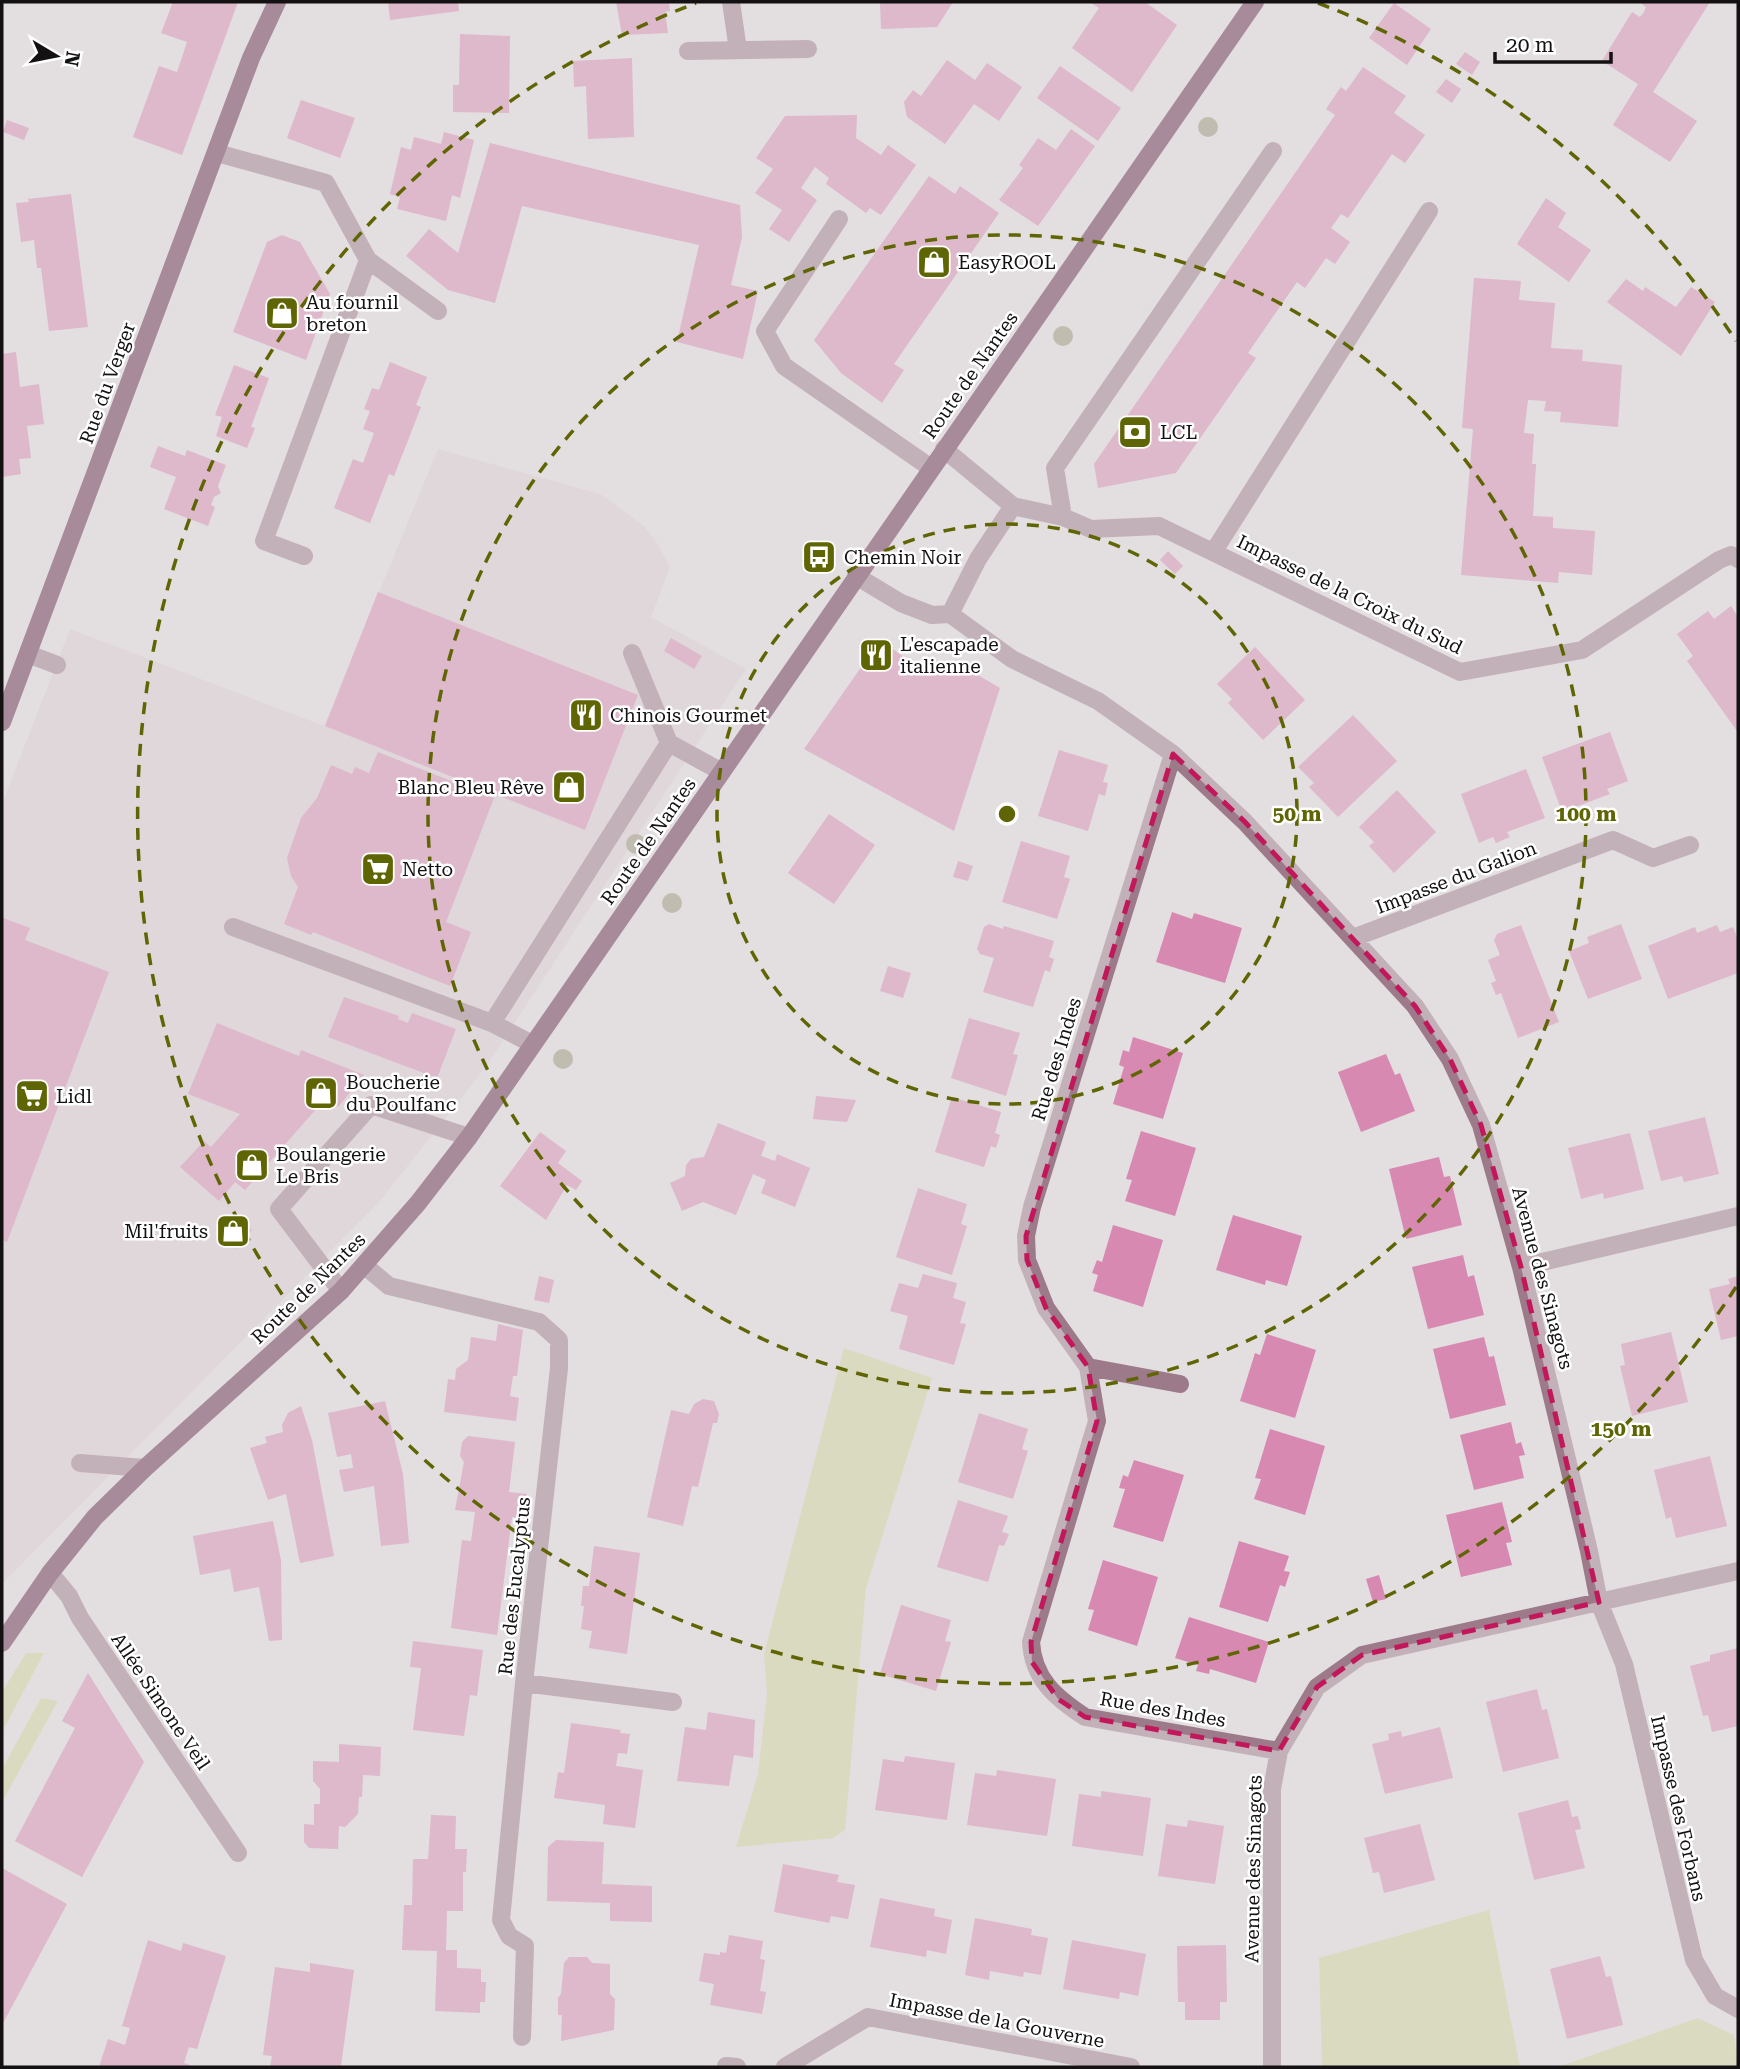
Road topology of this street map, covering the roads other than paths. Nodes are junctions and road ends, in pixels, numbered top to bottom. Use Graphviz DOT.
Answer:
graph roads {
  1 [pos="264,2"];
  2 [pos="277,2"];
  3 [pos="731,2"];
  4 [pos="1255,2"];
  5 [pos="808,49"];
  6 [pos="738,50"];
  7 [pos="688,51"];
  8 [pos="251,58"];
  9 [pos="1273,151"];
  10 [pos="216,153"];
  11 [pos="1429,211"];
  12 [pos="839,219"];
  13 [pos="368,260"];
  14 [pos="438,311"];
  15 [pos="944,449"];
  16 [pos="931,468"];
  17 [pos="1013,506"];
  18 [pos="1063,517"];
  19 [pos="1214,551"];
  20 [pos="304,556"];
  21 [pos="1738,559"];
  22 [pos="856,576"];
  23 [pos="950,614"];
  24 [pos="632,653"];
  25 [pos="28,654"];
  26 [pos="57,665"];
  27 [pos="2,722"];
  28 [pos="669,743"];
  29 [pos="1173,754"];
  30 [pos="722,772"];
  31 [pos="1690,845"];
  32 [pos="233,927"];
  33 [pos="1353,938"];
  34 [pos="492,1023"];
  35 [pos="532,1044"];
  36 [pos="469,1137"];
  37 [pos="1738,1216"];
  38 [pos="365,1266"];
  39 [pos="1521,1267"];
  40 [pos="341,1291"];
  41 [pos="1088,1367"];
  42 [pos="1180,1384"];
  43 [pos="80,1463"];
  44 [pos="145,1468"];
  45 [pos="1738,1571"];
  46 [pos="50,1573"];
  47 [pos="1599,1602"];
  48 [pos="2,1643"];
  49 [pos="524,1683"];
  50 [pos="673,1702"];
  51 [pos="1279,1751"];
  52 [pos="238,1853"];
  53 [pos="1738,2009"];
  54 [pos="522,2037"];
  55 [pos="1069,2062"];
  56 [pos="785,2067"];
  57 [pos="1131,2067"];
  58 [pos="1272,2067"];
  1 -- 8 [label="main road, Rue du Verger"];
  2 -- 8 [label="main road, Rue du Verger"];
  3 -- 6 [label="street"];
  4 -- 15 [label="main road, Route de Nantes"];
  5 -- 6 [label="street"];
  6 -- 7 [label="street"];
  8 -- 10 [label="main road, Rue du Verger"];
  9 -- 18 [label="street"];
  10 -- 13 [label="street"];
  10 -- 25 [label="main road, Rue du Verger"];
  11 -- 19 [label="street"];
  12 -- 16 [label="street"];
  13 -- 14 [label="street"];
  13 -- 20 [label="street"];
  15 -- 16 [label="main road, Route de Nantes"];
  15 -- 17 [label="street, Impasse de la Croix du Sud"];
  16 -- 22 [label="main road, Route de Nantes"];
  17 -- 18 [label="street, Impasse de la Croix du Sud"];
  17 -- 23 [label="street"];
  18 -- 19 [label="street, Impasse de la Croix du Sud"];
  19 -- 21 [label="street, Impasse de la Croix du Sud"];
  22 -- 23 [label="street, Avenue des Sinagots"];
  22 -- 30 [label="main road, Route de Nantes"];
  23 -- 29 [label="street, Avenue des Sinagots"];
  24 -- 28 [label="street"];
  25 -- 26 [label="street"];
  25 -- 27 [label="main road, Rue du Verger"];
  28 -- 30 [label="street"];
  28 -- 34 [label="street"];
  29 -- 33 [label="street, Avenue des Sinagots"];
  29 -- 41 [label="street, Rue des Indes"];
  30 -- 35 [label="main road, Route de Nantes"];
  31 -- 33 [label="street, Impasse du Galion"];
  32 -- 34 [label="street"];
  33 -- 39 [label="street, Avenue des Sinagots"];
  34 -- 35 [label="street"];
  35 -- 36 [label="main road, Route de Nantes"];
  36 -- 38 [label="main road, Route de Nantes"];
  36 -- 40 [label="street"];
  37 -- 39 [label="street"];
  38 -- 40 [label="main road, Route de Nantes"];
  38 -- 49 [label="street, Rue des Eucalyptus"];
  39 -- 47 [label="street, Avenue des Sinagots"];
  40 -- 44 [label="main road, Route de Nantes"];
  41 -- 42 [label="street"];
  41 -- 51 [label="street, Rue des Indes"];
  43 -- 44 [label="street"];
  44 -- 46 [label="main road, Route de Nantes"];
  45 -- 47 [label="street"];
  46 -- 48 [label="main road, Route de Nantes"];
  46 -- 52 [label="street, Allée Simone Veil"];
  47 -- 51 [label="street, Avenue des Sinagots"];
  47 -- 53 [label="street, Impasse des Forbans"];
  49 -- 50 [label="street"];
  49 -- 54 [label="street, Rue des Eucalyptus"];
  51 -- 58 [label="street, Avenue des Sinagots"];
  55 -- 56 [label="street, Impasse de la Gouverne"];
  55 -- 57 [label="street, Impasse de la Gouverne"];
}
